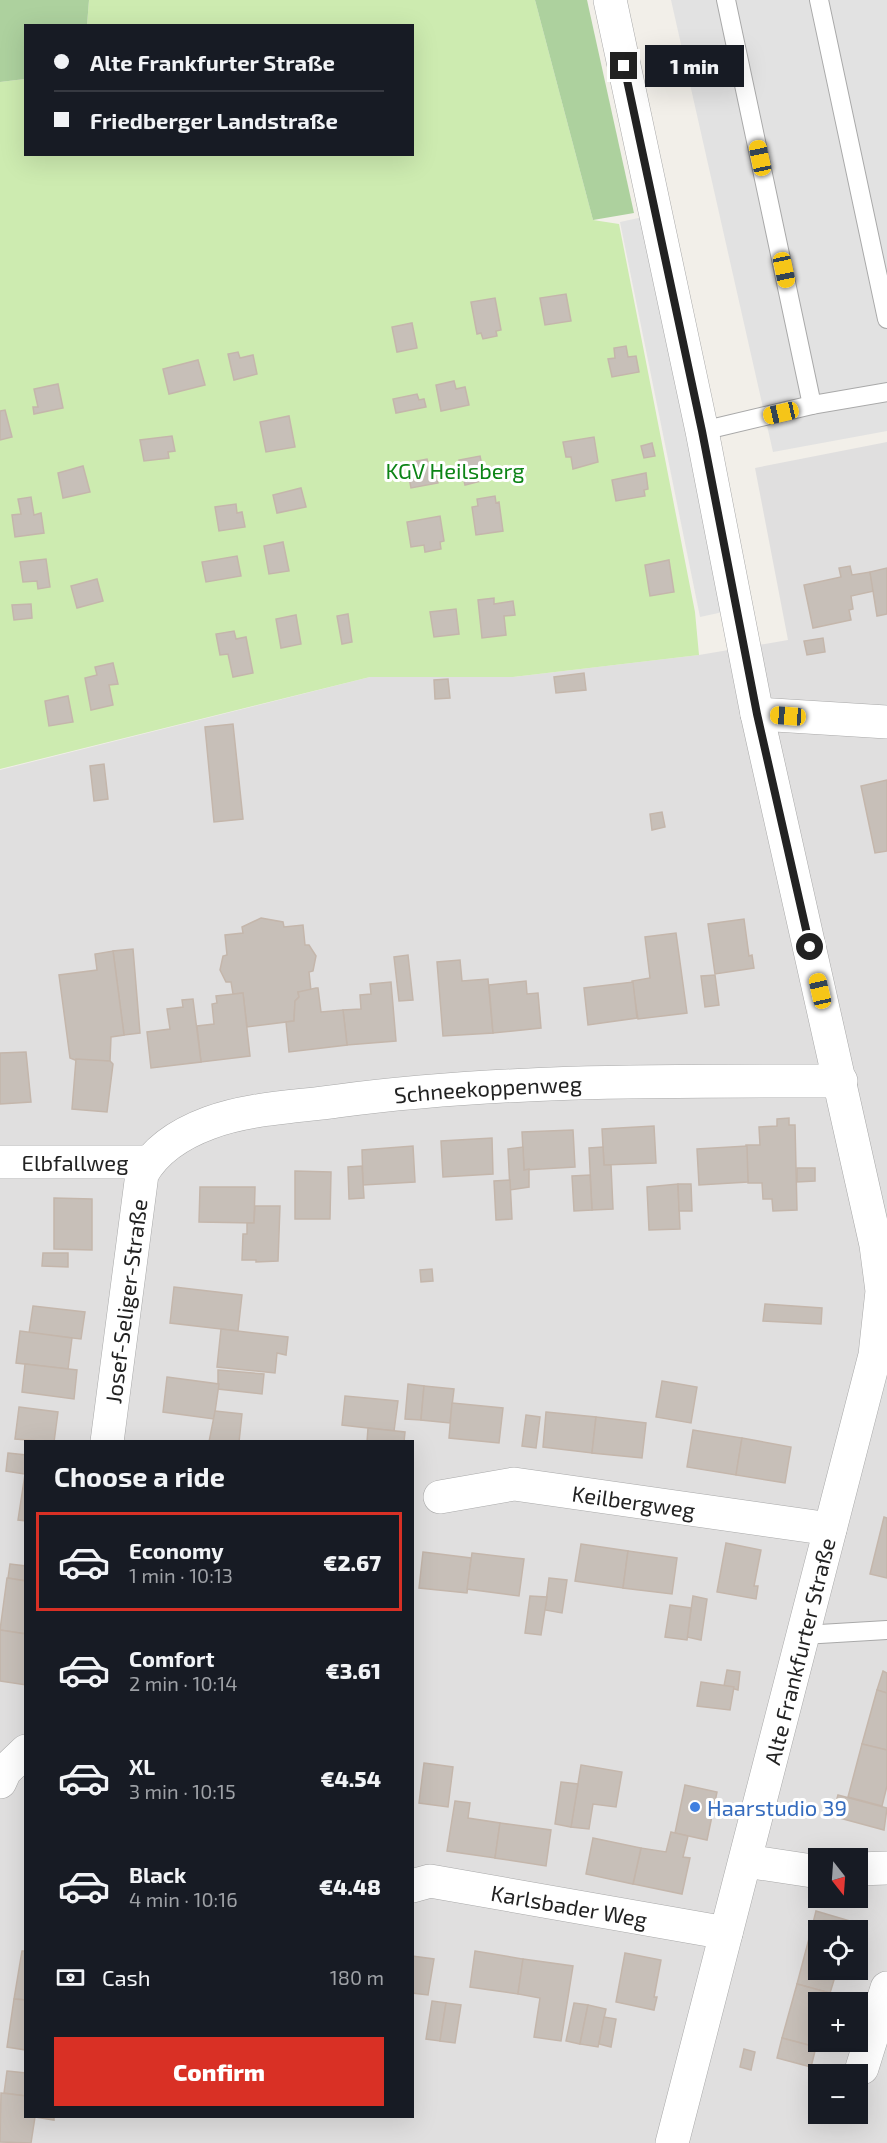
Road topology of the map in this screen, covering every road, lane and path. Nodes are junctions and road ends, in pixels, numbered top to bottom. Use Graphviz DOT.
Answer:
graph roads {
  1 [pos="610,0"];
  2 [pos="726,0"];
  3 [pos="819,0"];
  4 [pos="887,319"];
  5 [pos="887,392"];
  6 [pos="812,405"];
  7 [pos="702,431"];
  8 [pos="757,714"];
  9 [pos="887,722"];
  10 [pos="841,1081"];
  11 [pos="0,1162"];
  12 [pos="149,1162"];
  13 [pos="883,1333"];
  14 [pos="107,1440"];
  15 [pos="440,1497"];
  16 [pos="830,1529"];
  17 [pos="887,1630"];
  18 [pos="803,1635"];
  19 [pos="746,1861"];
  20 [pos="887,1868"];
  21 [pos="868,1869"];
  22 [pos="808,1870"];
  23 [pos="414,1885"];
  24 [pos="726,1934"];
  25 [pos="887,1988"];
  26 [pos="863,2064"];
  27 [pos="672,2143"];
  1 -- 7 [label="street, Alte Frankfurter Straße"];
  2 -- 6 [label="lane"];
  3 -- 4 [label="lane"];
  5 -- 6 [label="lane"];
  6 -- 7 [label="lane"];
  7 -- 8 [label="street, Alte Frankfurter Straße"];
  8 -- 9 [label="street"];
  8 -- 10 [label="street, Alte Frankfurter Straße"];
  10 -- 12 [label="street, Schneekoppenweg"];
  10 -- 13 [label="street, Alte Frankfurter Straße"];
  11 -- 12 [label="street, Elbfallweg"];
  12 -- 14 [label="street, Josef-Seliger-Straße"];
  13 -- 16 [label="street, Alte Frankfurter Straße"];
  15 -- 16 [label="street, Keilbergweg"];
  16 -- 18 [label="street, Alte Frankfurter Straße"];
  17 -- 18 [label="lane"];
  18 -- 19 [label="street, Alte Frankfurter Straße"];
  19 -- 22 [label="street"];
  19 -- 24 [label="street, Alte Frankfurter Straße"];
  20 -- 21 [label="street"];
  23 -- 24 [label="street, Karlsbader Weg"];
  24 -- 27 [label="street, Alte Frankfurter Straße"];
  25 -- 26 [label="street"];
}
